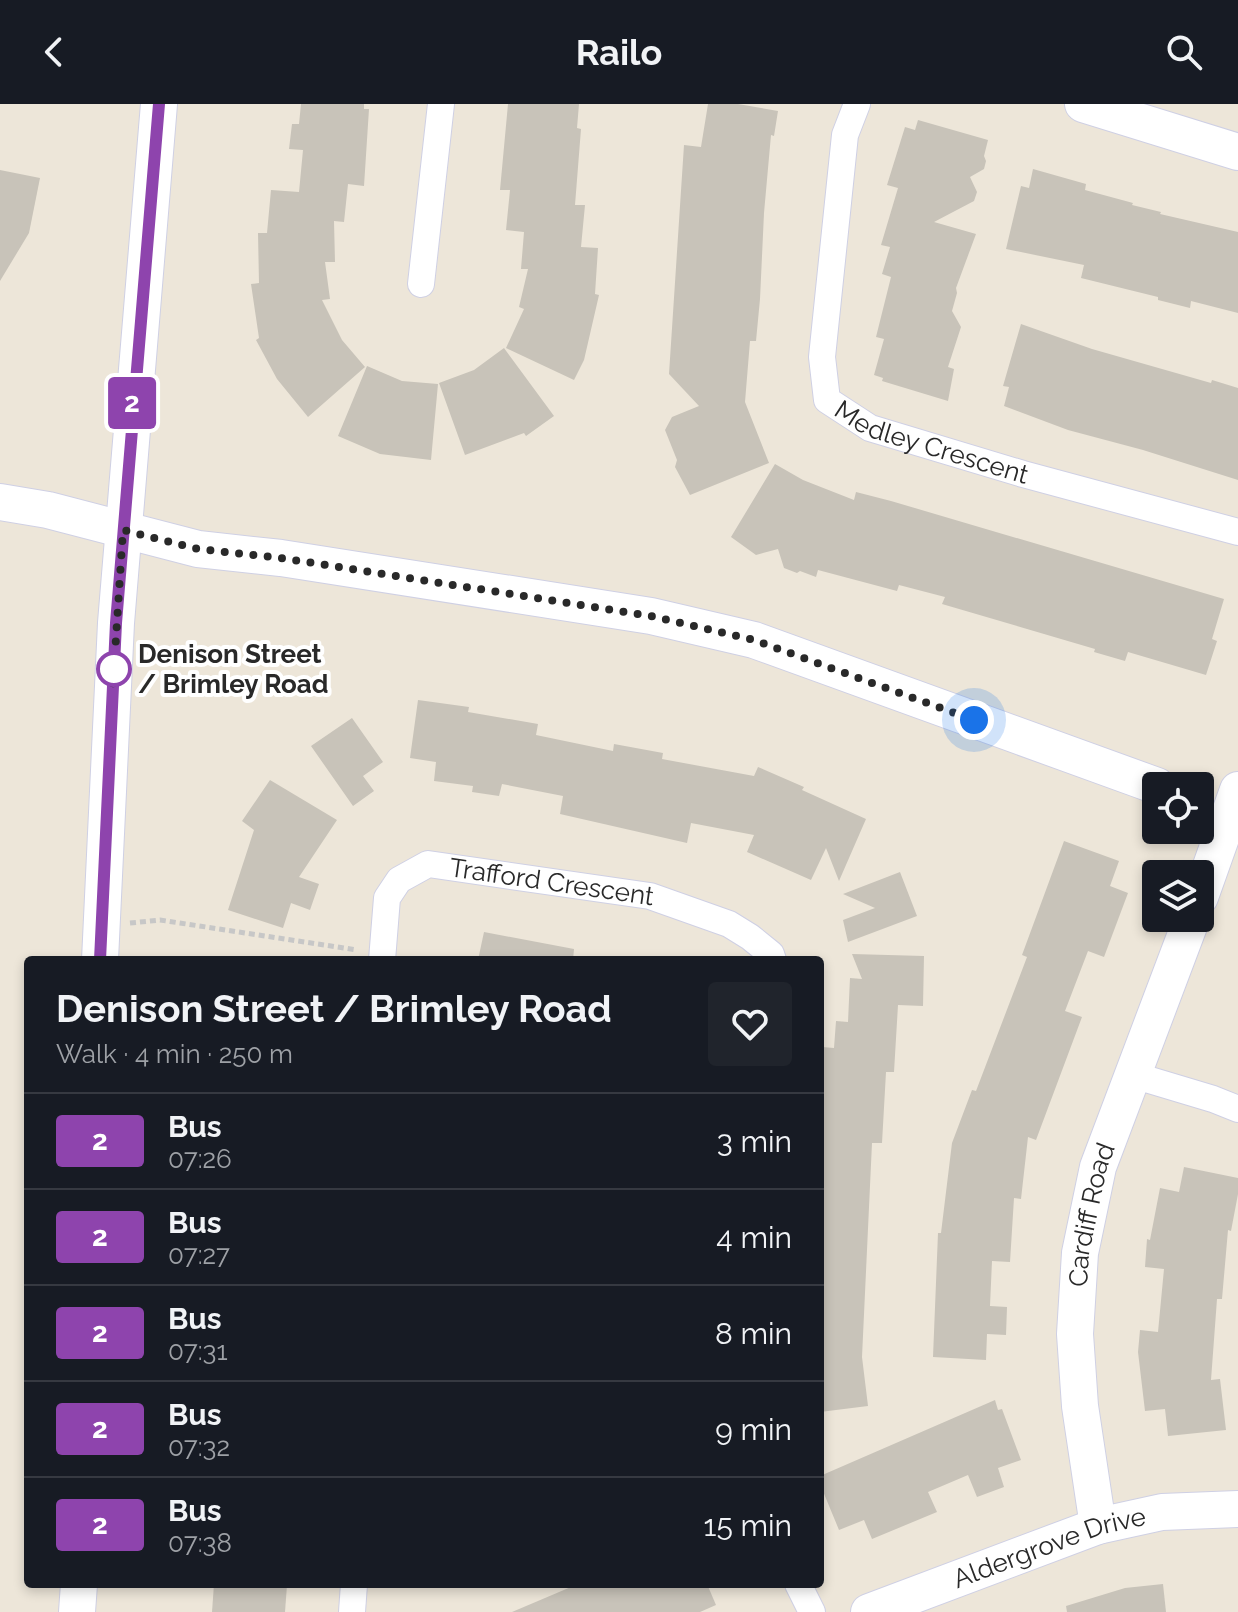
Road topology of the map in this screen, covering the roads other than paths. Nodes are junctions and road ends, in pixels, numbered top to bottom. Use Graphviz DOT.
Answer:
graph roads {
  1 [pos="159,104"];
  2 [pos="441,104"];
  3 [pos="857,104"];
  4 [pos="1083,104"];
  5 [pos="1238,152"];
  6 [pos="421,284"];
  7 [pos="0,502"];
  8 [pos="123,530"];
  9 [pos="1238,532"];
  10 [pos="1142,781"];
  11 [pos="1227,805"];
  12 [pos="1211,860"];
  13 [pos="1187,932"];
  14 [pos="100,956"];
  15 [pos="382,956"];
  16 [pos="772,956"];
  17 [pos="1133,1075"];
  18 [pos="1238,1109"];
  19 [pos="1238,1509"];
  20 [pos="1098,1526"];
  21 [pos="79,1588"];
  22 [pos="354,1588"];
  23 [pos="800,1588"];
  24 [pos="77,1612"];
  25 [pos="352,1612"];
  26 [pos="812,1612"];
  27 [pos="869,1612"];
  1 -- 8 [label="street"];
  2 -- 6 [label="street"];
  3 -- 9 [label="street, Medley Crescent"];
  4 -- 5 [label="street"];
  7 -- 8 [label="street"];
  8 -- 10 [label="street"];
  8 -- 14 [label="street"];
  11 -- 12 [label="street"];
  13 -- 17 [label="street, Cardiff Road"];
  15 -- 16 [label="street, Trafford Crescent"];
  17 -- 18 [label="street"];
  17 -- 20 [label="street, Cardiff Road"];
  19 -- 20 [label="street, Aldergrove Drive"];
  20 -- 27 [label="street, Aldergrove Drive"];
  21 -- 24 [label="street"];
  22 -- 25 [label="street"];
  23 -- 26 [label="street"];
}
